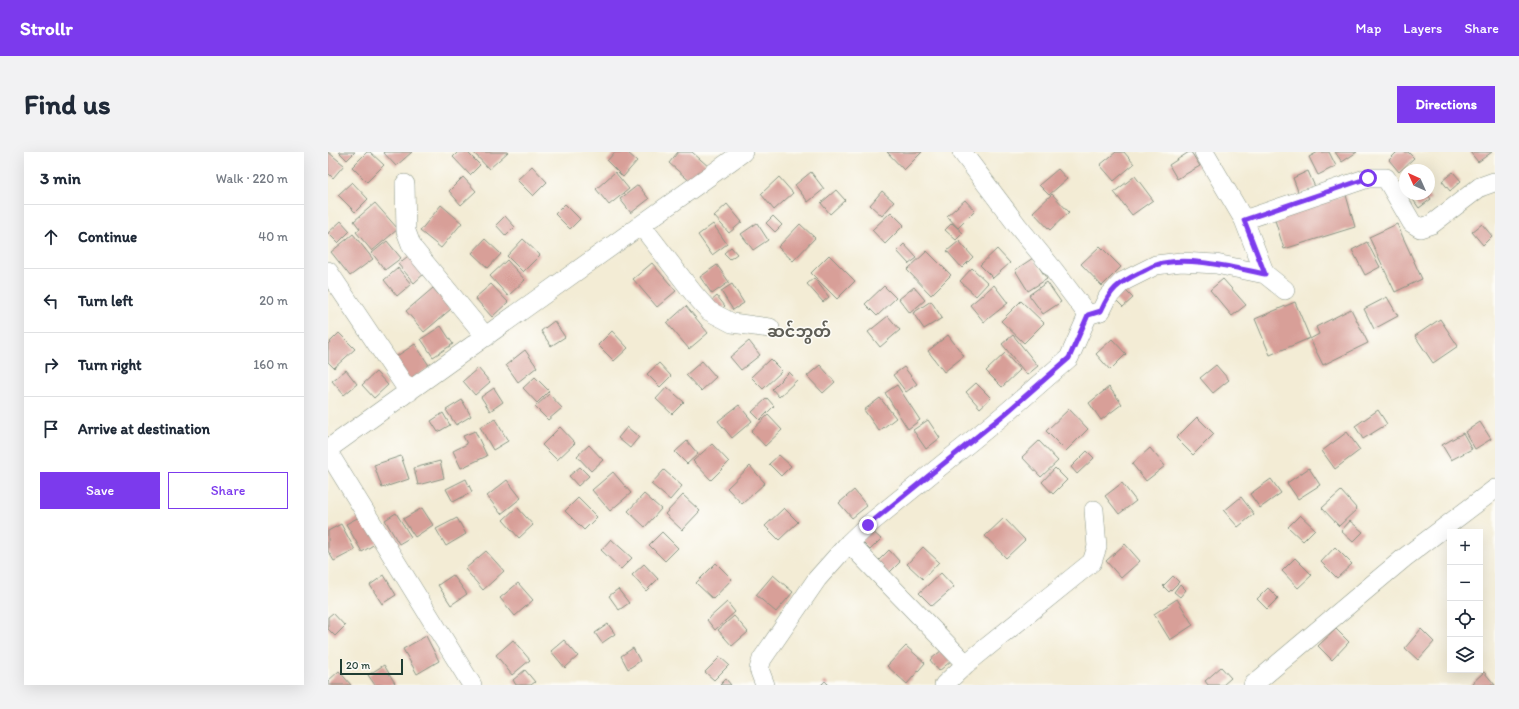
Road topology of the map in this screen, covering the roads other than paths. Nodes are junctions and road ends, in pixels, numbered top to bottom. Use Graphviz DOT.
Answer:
graph roads {
  1 [pos="743,152"];
  2 [pos="962,152"];
  3 [pos="1204,152"];
  4 [pos="1494,182"];
  5 [pos="405,184"];
  6 [pos="1244,220"];
  7 [pos="641,225"];
  8 [pos="328,271"];
  9 [pos="1265,274"];
  10 [pos="1285,290"];
  11 [pos="1088,315"];
  12 [pos="770,328"];
  13 [pos="486,337"];
  14 [pos="409,392"];
  15 [pos="328,451"];
  16 [pos="1495,489"];
  17 [pos="1094,510"];
  18 [pos="849,543"];
  19 [pos="966,664"];
  20 [pos="472,685"];
  21 [pos="765,685"];
  22 [pos="944,685"];
  23 [pos="1253,685"];
  1 -- 7 [label="street"];
  2 -- 11 [label="street"];
  3 -- 6 [label="street"];
  4 -- 6 [label="street"];
  5 -- 13 [label="street"];
  6 -- 9 [label="street"];
  7 -- 12 [label="street"];
  7 -- 13 [label="street"];
  8 -- 14 [label="street"];
  9 -- 10 [label="street"];
  9 -- 11 [label="street"];
  11 -- 18 [label="street"];
  13 -- 14 [label="street"];
  14 -- 15 [label="street"];
  15 -- 20 [label="street"];
  16 -- 23 [label="street"];
  17 -- 19 [label="street"];
  18 -- 19 [label="street"];
  18 -- 21 [label="street"];
  19 -- 22 [label="street"];
}
